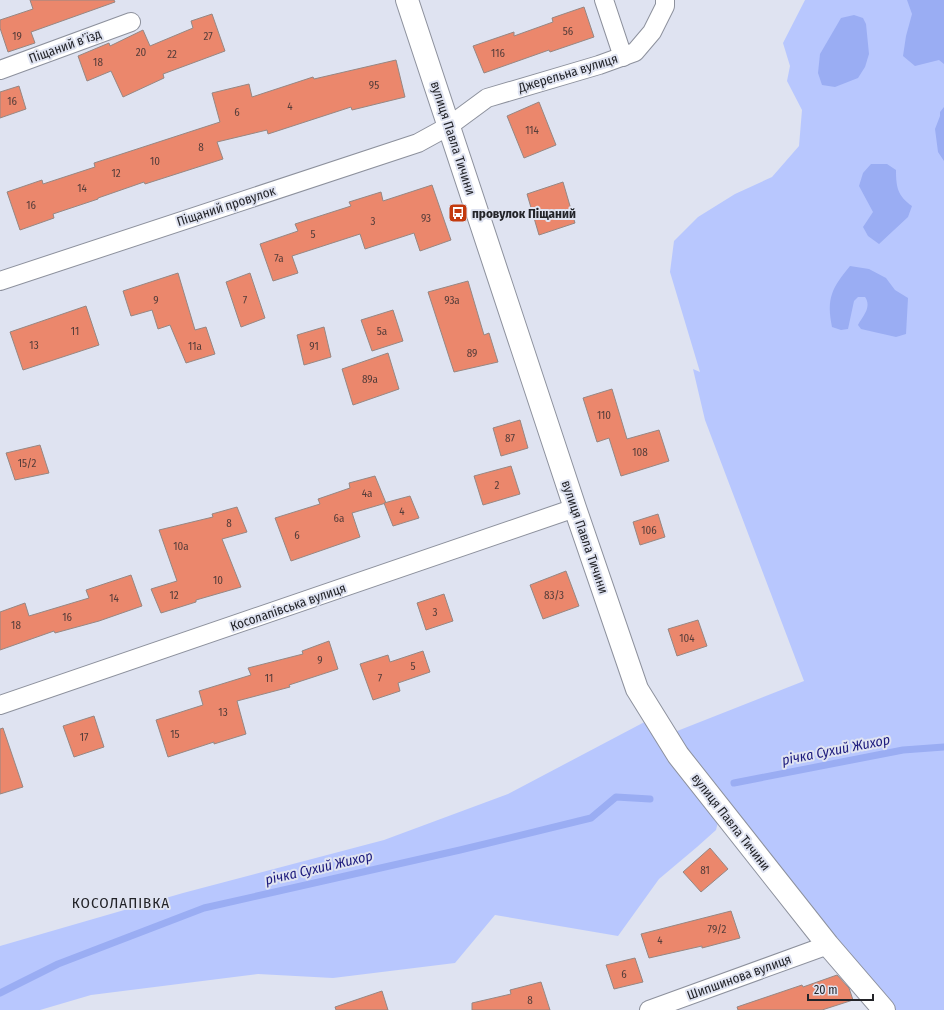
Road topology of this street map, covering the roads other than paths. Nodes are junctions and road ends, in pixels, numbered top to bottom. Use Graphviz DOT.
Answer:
graph roads {
  1 [pos="407,0"];
  2 [pos="604,0"];
  3 [pos="665,0"];
  4 [pos="131,22"];
  5 [pos="622,57"];
  6 [pos="0,70"];
  7 [pos="450,126"];
  8 [pos="0,281"];
  9 [pos="575,508"];
  10 [pos="0,705"];
  11 [pos="828,945"];
  12 [pos="649,1010"];
  13 [pos="884,1010"];
  1 -- 7 [label="main road, вулиця Павла Тичини"];
  2 -- 5 [label="street"];
  3 -- 5 [label="street, Джерельна вулиця"];
  4 -- 6 [label="street, Піщаний в’їзд"];
  5 -- 7 [label="street, Джерельна вулиця"];
  7 -- 8 [label="street, Піщаний провулок"];
  7 -- 9 [label="main road, вулиця Павла Тичини"];
  9 -- 10 [label="street, Косолапівська вулиця"];
  9 -- 11 [label="main road, вулиця Павла Тичини"];
  11 -- 12 [label="street, Шипшинова вулиця"];
  11 -- 13 [label="main road, вулиця Павла Тичини"];
}
